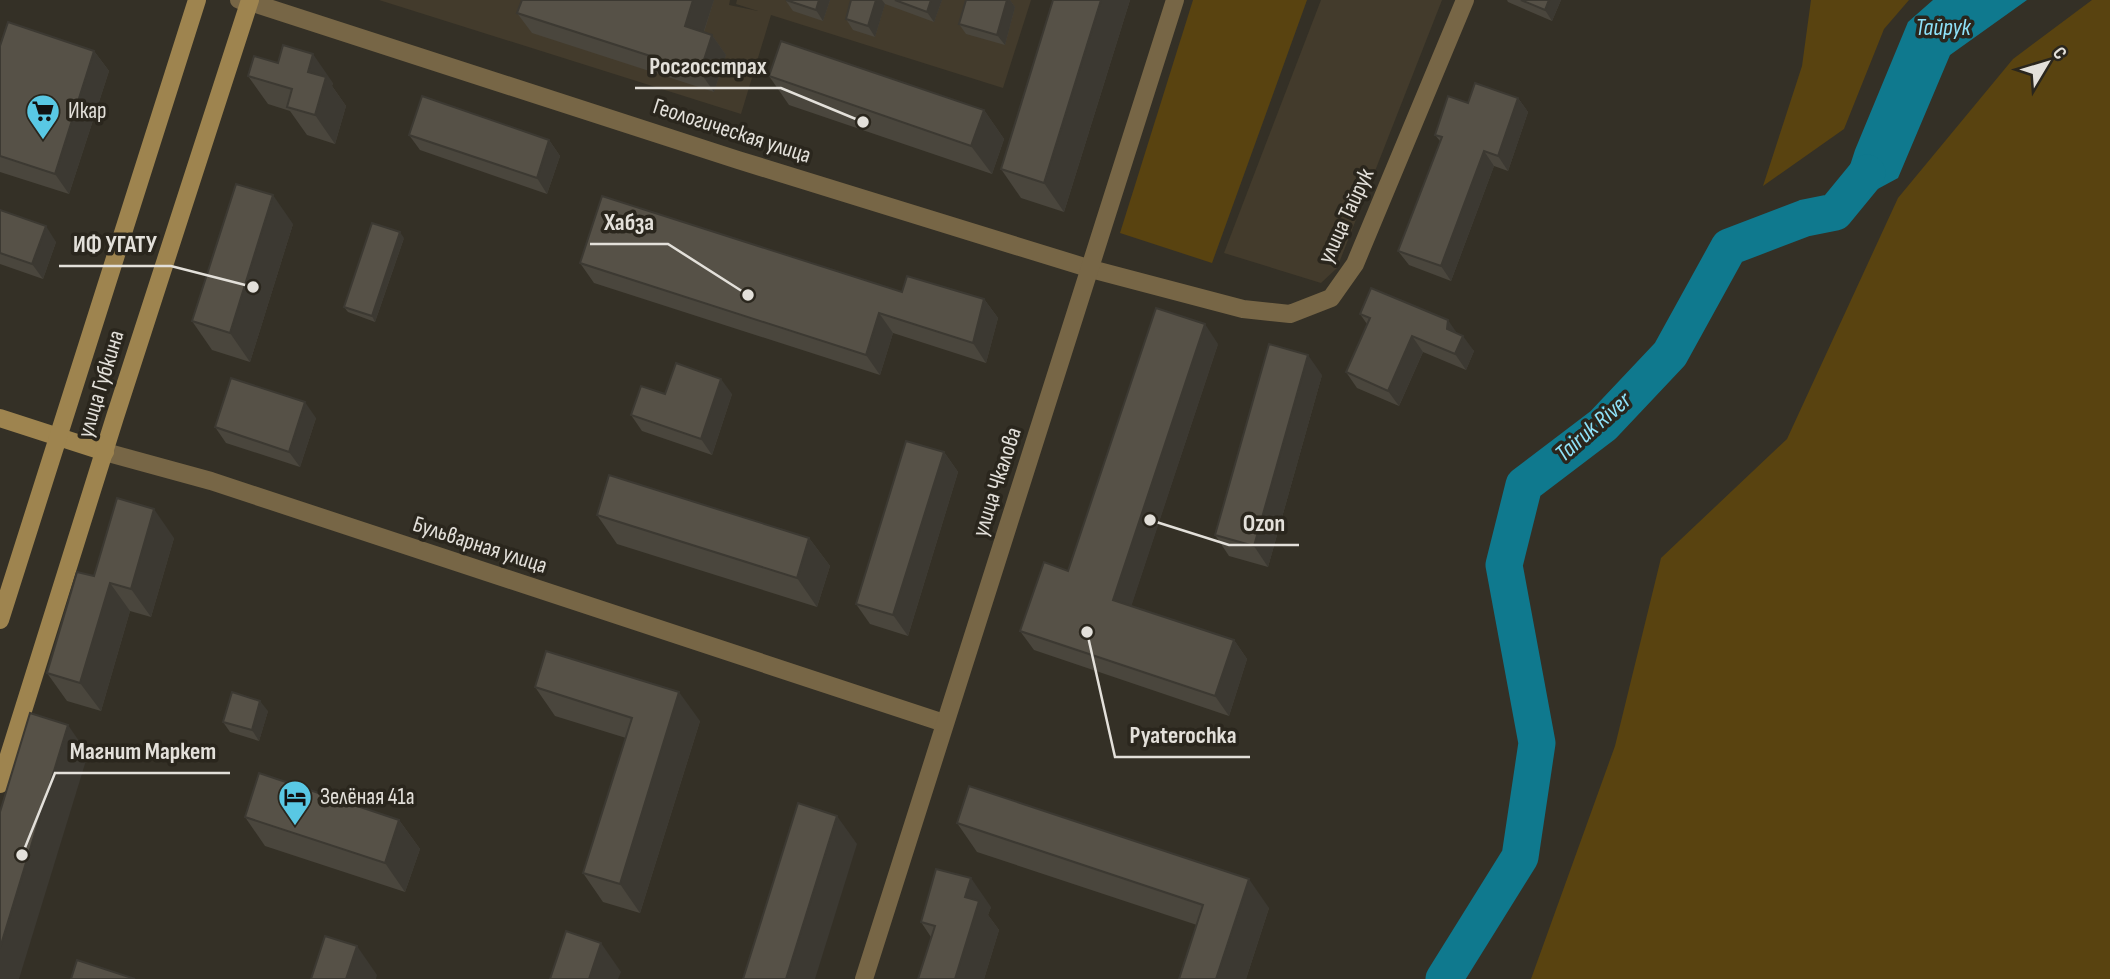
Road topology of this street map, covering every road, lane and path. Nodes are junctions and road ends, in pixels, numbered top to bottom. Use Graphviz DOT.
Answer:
graph roads {
  1 [pos="197,0"];
  2 [pos="1175,0"];
  3 [pos="1465,0"];
  4 [pos="246,1"];
  5 [pos="1091,269"];
  6 [pos="0,418"];
  7 [pos="58,437"];
  8 [pos="105,452"];
  9 [pos="0,620"];
  10 [pos="944,723"];
  11 [pos="0,784"];
  12 [pos="864,979"];
  1 -- 7 [label="main road, улица Губкина"];
  2 -- 5 [label="street, улица Чкалова"];
  3 -- 5 [label="street, улица Тайрук"];
  4 -- 5 [label="street, Геологическая улица"];
  4 -- 8 [label="main road, улица Губкина"];
  5 -- 10 [label="street, улица Чкалова"];
  6 -- 7 [label="main road, Бульварная улица"];
  7 -- 8 [label="main road, Бульварная улица"];
  7 -- 9 [label="main road, улица Губкина"];
  8 -- 10 [label="street, Бульварная улица"];
  8 -- 11 [label="main road, улица Губкина"];
  10 -- 12 [label="street, улица Чкалова"];
}
